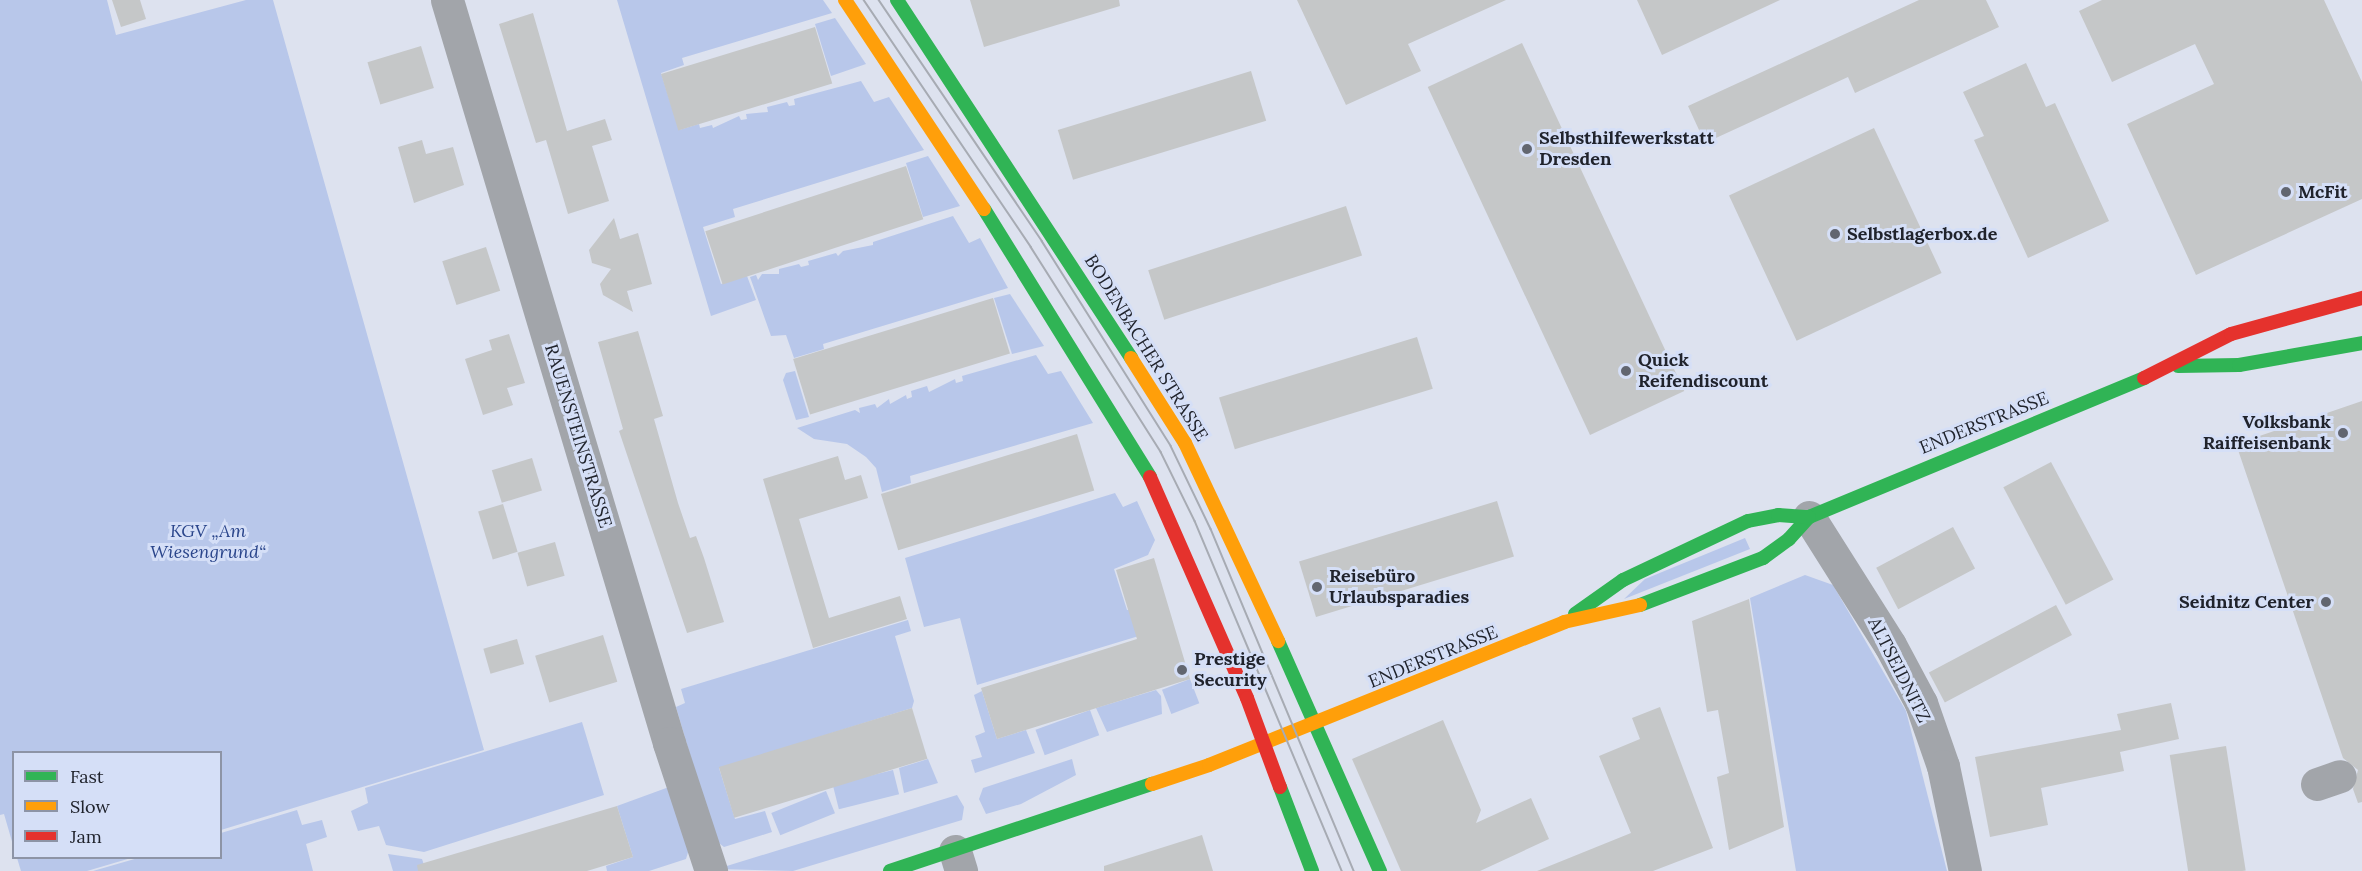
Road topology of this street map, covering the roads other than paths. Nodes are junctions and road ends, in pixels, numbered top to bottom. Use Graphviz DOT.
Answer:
graph roads {
  1 [pos="447,0"];
  2 [pos="845,0"];
  3 [pos="897,0"];
  4 [pos="2362,298"];
  5 [pos="2362,343"];
  6 [pos="2174,366"];
  7 [pos="1809,517"];
  8 [pos="1564,622"];
  9 [pos="1315,724"];
  10 [pos="1264,745"];
  11 [pos="958,861"];
  12 [pos="711,871"];
  13 [pos="890,871"];
  14 [pos="1312,871"];
  15 [pos="1380,871"];
  16 [pos="1965,871"];
  1 -- 12 [label="street, RAUENSTEINSTRASSE"];
  2 -- 10 [label="main road"];
  3 -- 9 [label="main road, BODENBACHER STRASSE"];
  4 -- 6 [label="main road, ENDERSTRASSE"];
  5 -- 6 [label="main road, ENDERSTRASSE"];
  6 -- 7 [label="main road, ENDERSTRASSE"];
  7 -- 8 [label="main road, ENDERSTRASSE"];
  7 -- 8 [label="main road, ENDERSTRASSE"];
  7 -- 16 [label="street, ALTSEIDNITZ"];
  8 -- 9 [label="main road, ENDERSTRASSE"];
  9 -- 10 [label="main road, ENDERSTRASSE"];
  9 -- 15 [label="main road, BODENBACHER STRASSE"];
  10 -- 11 [label="main road, ENDERSTRASSE"];
  10 -- 14 [label="main road"];
  11 -- 13 [label="main road, ENDERSTRASSE"];
}
